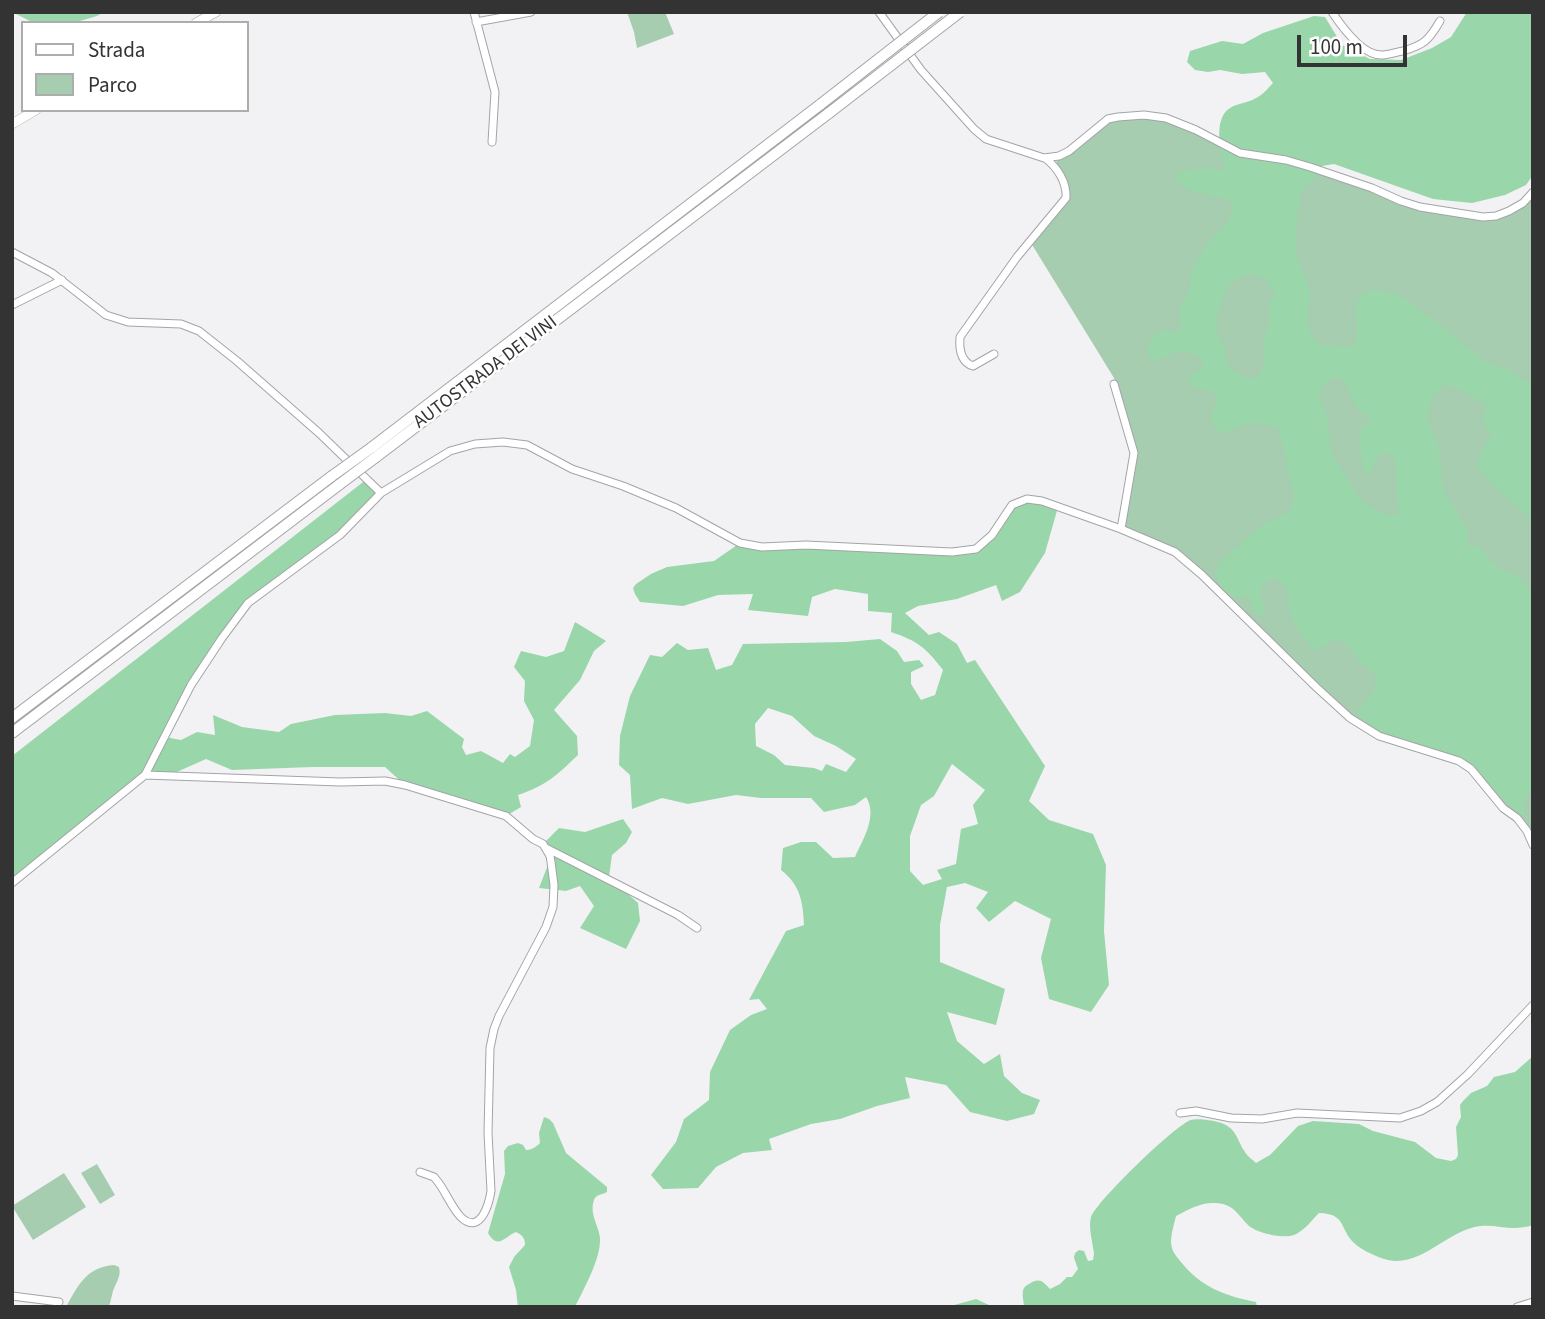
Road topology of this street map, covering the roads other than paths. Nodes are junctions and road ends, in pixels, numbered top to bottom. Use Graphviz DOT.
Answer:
graph roads {
  1 [pos="216,12"];
  2 [pos="474,12"];
  3 [pos="531,12"];
  4 [pos="879,12"];
  5 [pos="939,12"];
  6 [pos="960,12"];
  7 [pos="1332,12"];
  8 [pos="200,21"];
  9 [pos="1440,21"];
  10 [pos="476,22"];
  11 [pos="33,112"];
  12 [pos="12,124"];
  13 [pos="492,142"];
  14 [pos="1044,158"];
  15 [pos="1533,192"];
  16 [pos="12,252"];
  17 [pos="62,280"];
  18 [pos="12,305"];
  19 [pos="994,354"];
  20 [pos="1114,384"];
  21 [pos="374,452"];
  22 [pos="336,480"];
  23 [pos="381,493"];
  24 [pos="1121,529"];
  25 [pos="12,718"];
  26 [pos="12,733"];
  27 [pos="145,775"];
  28 [pos="1533,845"];
  29 [pos="545,848"];
  30 [pos="12,883"];
  31 [pos="697,928"];
  32 [pos="1533,1005"];
  33 [pos="1180,1112"];
  34 [pos="420,1172"];
  35 [pos="12,1296"];
  36 [pos="59,1302"];
  37 [pos="1533,1302"];
  38 [pos="1517,1307"];
  1 -- 8 [label="main road"];
  2 -- 10 [label="street"];
  3 -- 10 [label="street"];
  4 -- 14 [label="street"];
  5 -- 21 [label="highway, AUTOSTRADA DEI VINI, bridge"];
  6 -- 21 [label="highway, AUTOSTRADA DEI VINI, bridge"];
  7 -- 9 [label="street"];
  10 -- 13 [label="street"];
  11 -- 12 [label="main road"];
  14 -- 15 [label="street"];
  14 -- 19 [label="street"];
  16 -- 17 [label="street"];
  17 -- 18 [label="street"];
  17 -- 23 [label="street"];
  20 -- 24 [label="street"];
  21 -- 22 [label="highway, AUTOSTRADA DEI VINI, bridge"];
  22 -- 25 [label="highway, AUTOSTRADA DEI VINI"];
  22 -- 26 [label="highway, AUTOSTRADA DEI VINI"];
  23 -- 24 [label="street"];
  23 -- 27 [label="street"];
  24 -- 28 [label="street"];
  27 -- 29 [label="street"];
  27 -- 30 [label="street"];
  29 -- 31 [label="street"];
  29 -- 34 [label="street"];
  32 -- 33 [label="street"];
  35 -- 36 [label="street"];
  37 -- 38 [label="street"];
}
